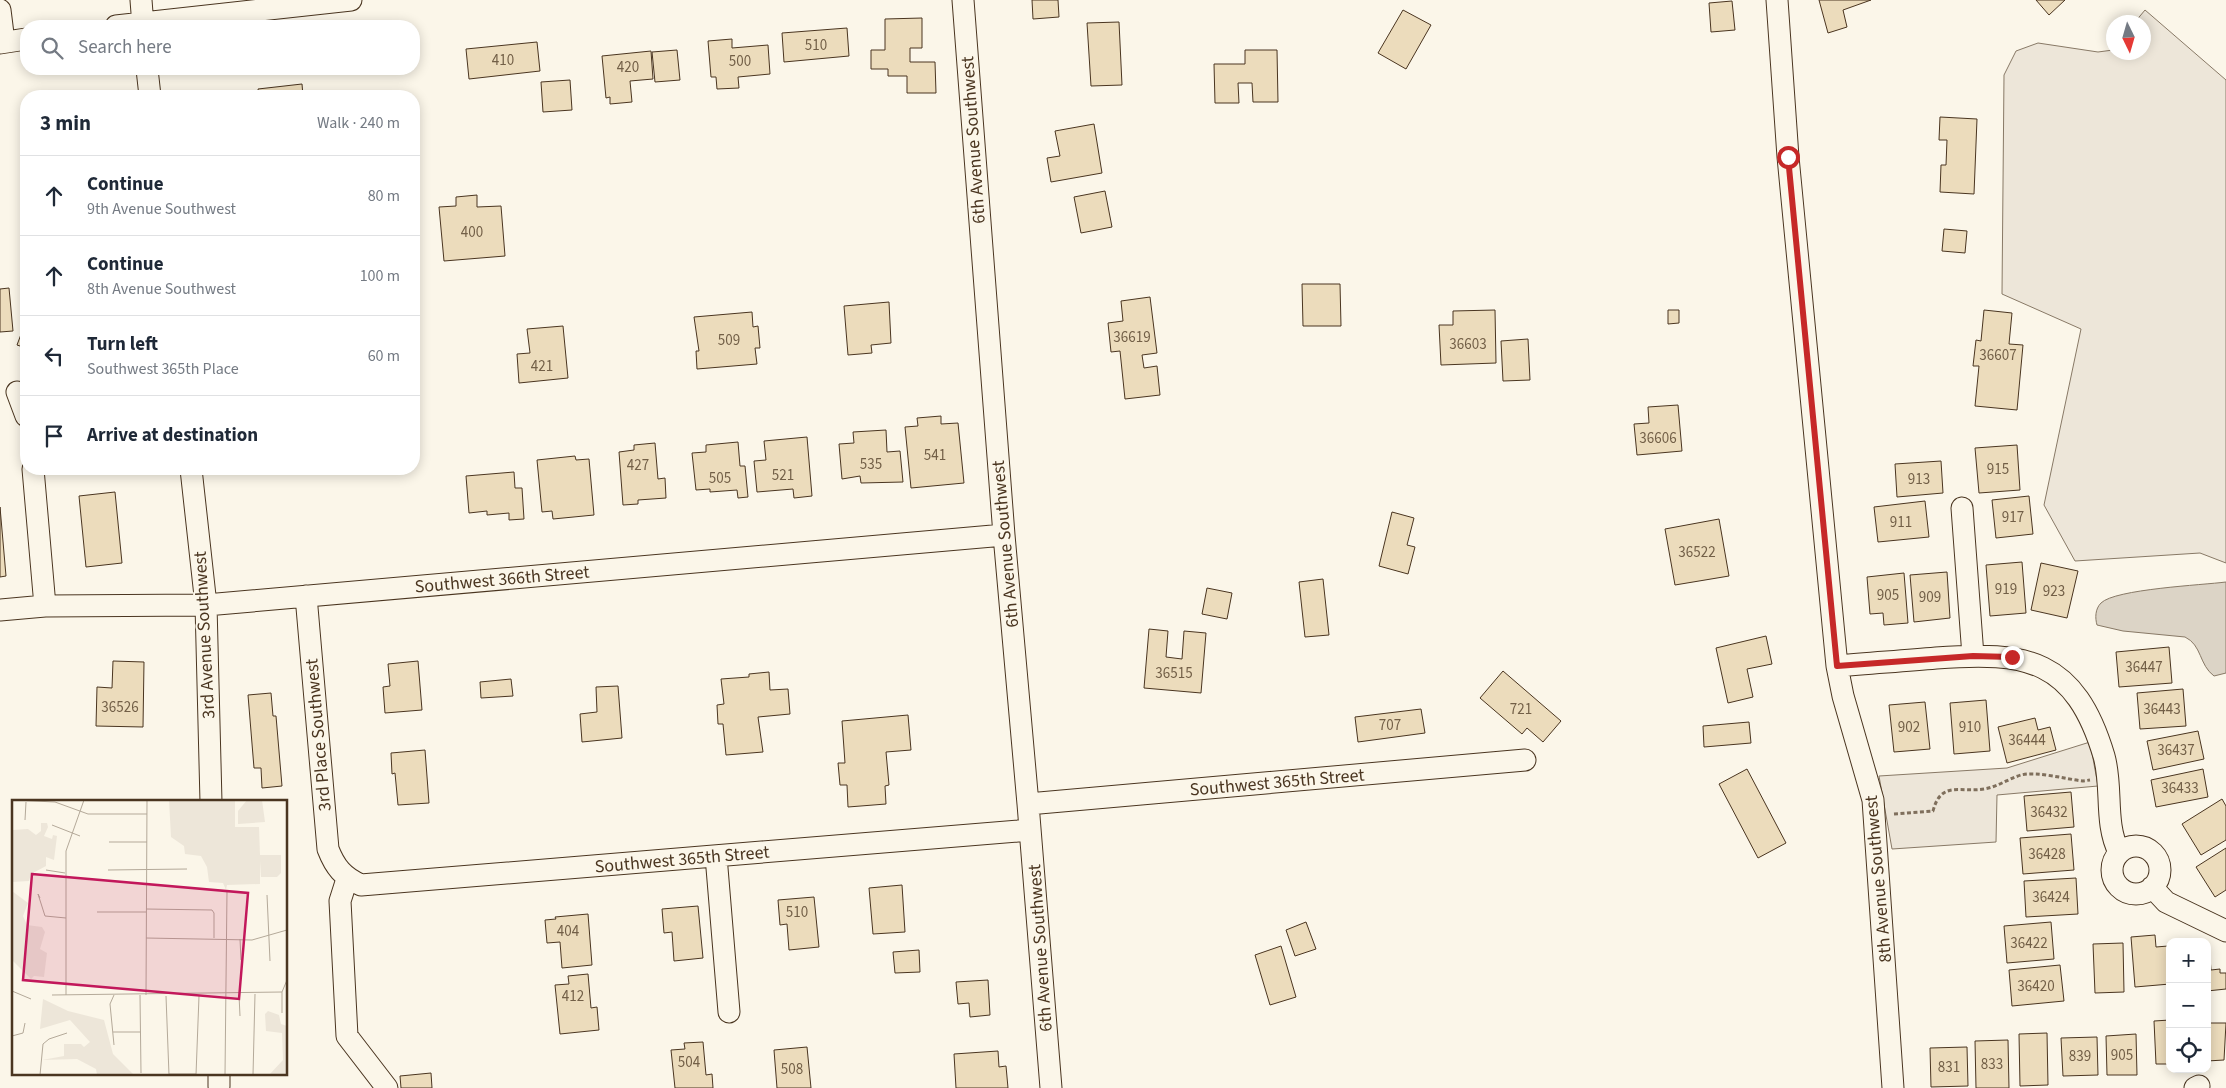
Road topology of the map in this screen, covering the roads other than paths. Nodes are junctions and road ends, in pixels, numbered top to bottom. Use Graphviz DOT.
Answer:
graph roads {
  1 [pos="141,0"];
  2 [pos="351,0"];
  3 [pos="963,0"];
  4 [pos="1778,0"];
  5 [pos="0,10"];
  6 [pos="143,20"];
  7 [pos="178,20"];
  8 [pos="20,40"];
  9 [pos="2,42"];
  10 [pos="148,75"];
  11 [pos="150,90"];
  12 [pos="17,392"];
  13 [pos="20,400"];
  14 [pos="34,475"];
  15 [pos="192,475"];
  16 [pos="1962,508"];
  17 [pos="1004,535"];
  18 [pos="306,596"];
  19 [pos="206,604"];
  20 [pos="45,606"];
  21 [pos="0,610"];
  22 [pos="1973,656"];
  23 [pos="1837,666"];
  24 [pos="1526,760"];
  25 [pos="211,800"];
  26 [pos="1028,804"];
  27 [pos="1030,830"];
  28 [pos="2120,852"];
  29 [pos="716,856"];
  30 [pos="343,875"];
  31 [pos="2152,887"];
  32 [pos="2226,931"];
  33 [pos="729,1012"];
  34 [pos="387,1088"];
  35 [pos="1051,1088"];
  36 [pos="1893,1088"];
  1 -- 6 [label="street"];
  2 -- 7 [label="street"];
  3 -- 17 [label="street, 6th Avenue Southwest"];
  4 -- 23 [label="street, 8th Avenue Southwest"];
  5 -- 9 [label="street"];
  8 -- 9 [label="street"];
  10 -- 11 [label="street"];
  12 -- 13 [label="street"];
  14 -- 20 [label="street"];
  15 -- 19 [label="street, 3rd Avenue Southwest"];
  16 -- 22 [label="street"];
  17 -- 18 [label="street, Southwest 366th Street"];
  17 -- 26 [label="street, 6th Avenue Southwest"];
  18 -- 19 [label="street, Southwest 366th Street"];
  18 -- 30 [label="street, 3rd Place Southwest"];
  19 -- 20 [label="street, Southwest 366th Street"];
  19 -- 25 [label="street, 3rd Avenue Southwest"];
  20 -- 21 [label="street, Southwest 366th Street"];
  22 -- 23 [label="street"];
  22 -- 28 [label="street"];
  23 -- 36 [label="street, 8th Avenue Southwest"];
  24 -- 26 [label="street, Southwest 365th Street"];
  26 -- 27 [label="street, 6th Avenue Southwest"];
  27 -- 29 [label="street, Southwest 365th Street"];
  27 -- 35 [label="street, 6th Avenue Southwest"];
  28 -- 31 [label="street"];
  28 -- 31 [label="street"];
  29 -- 30 [label="street, Southwest 365th Street"];
  29 -- 33 [label="street"];
  30 -- 34 [label="street"];
  31 -- 32 [label="street"];
}
